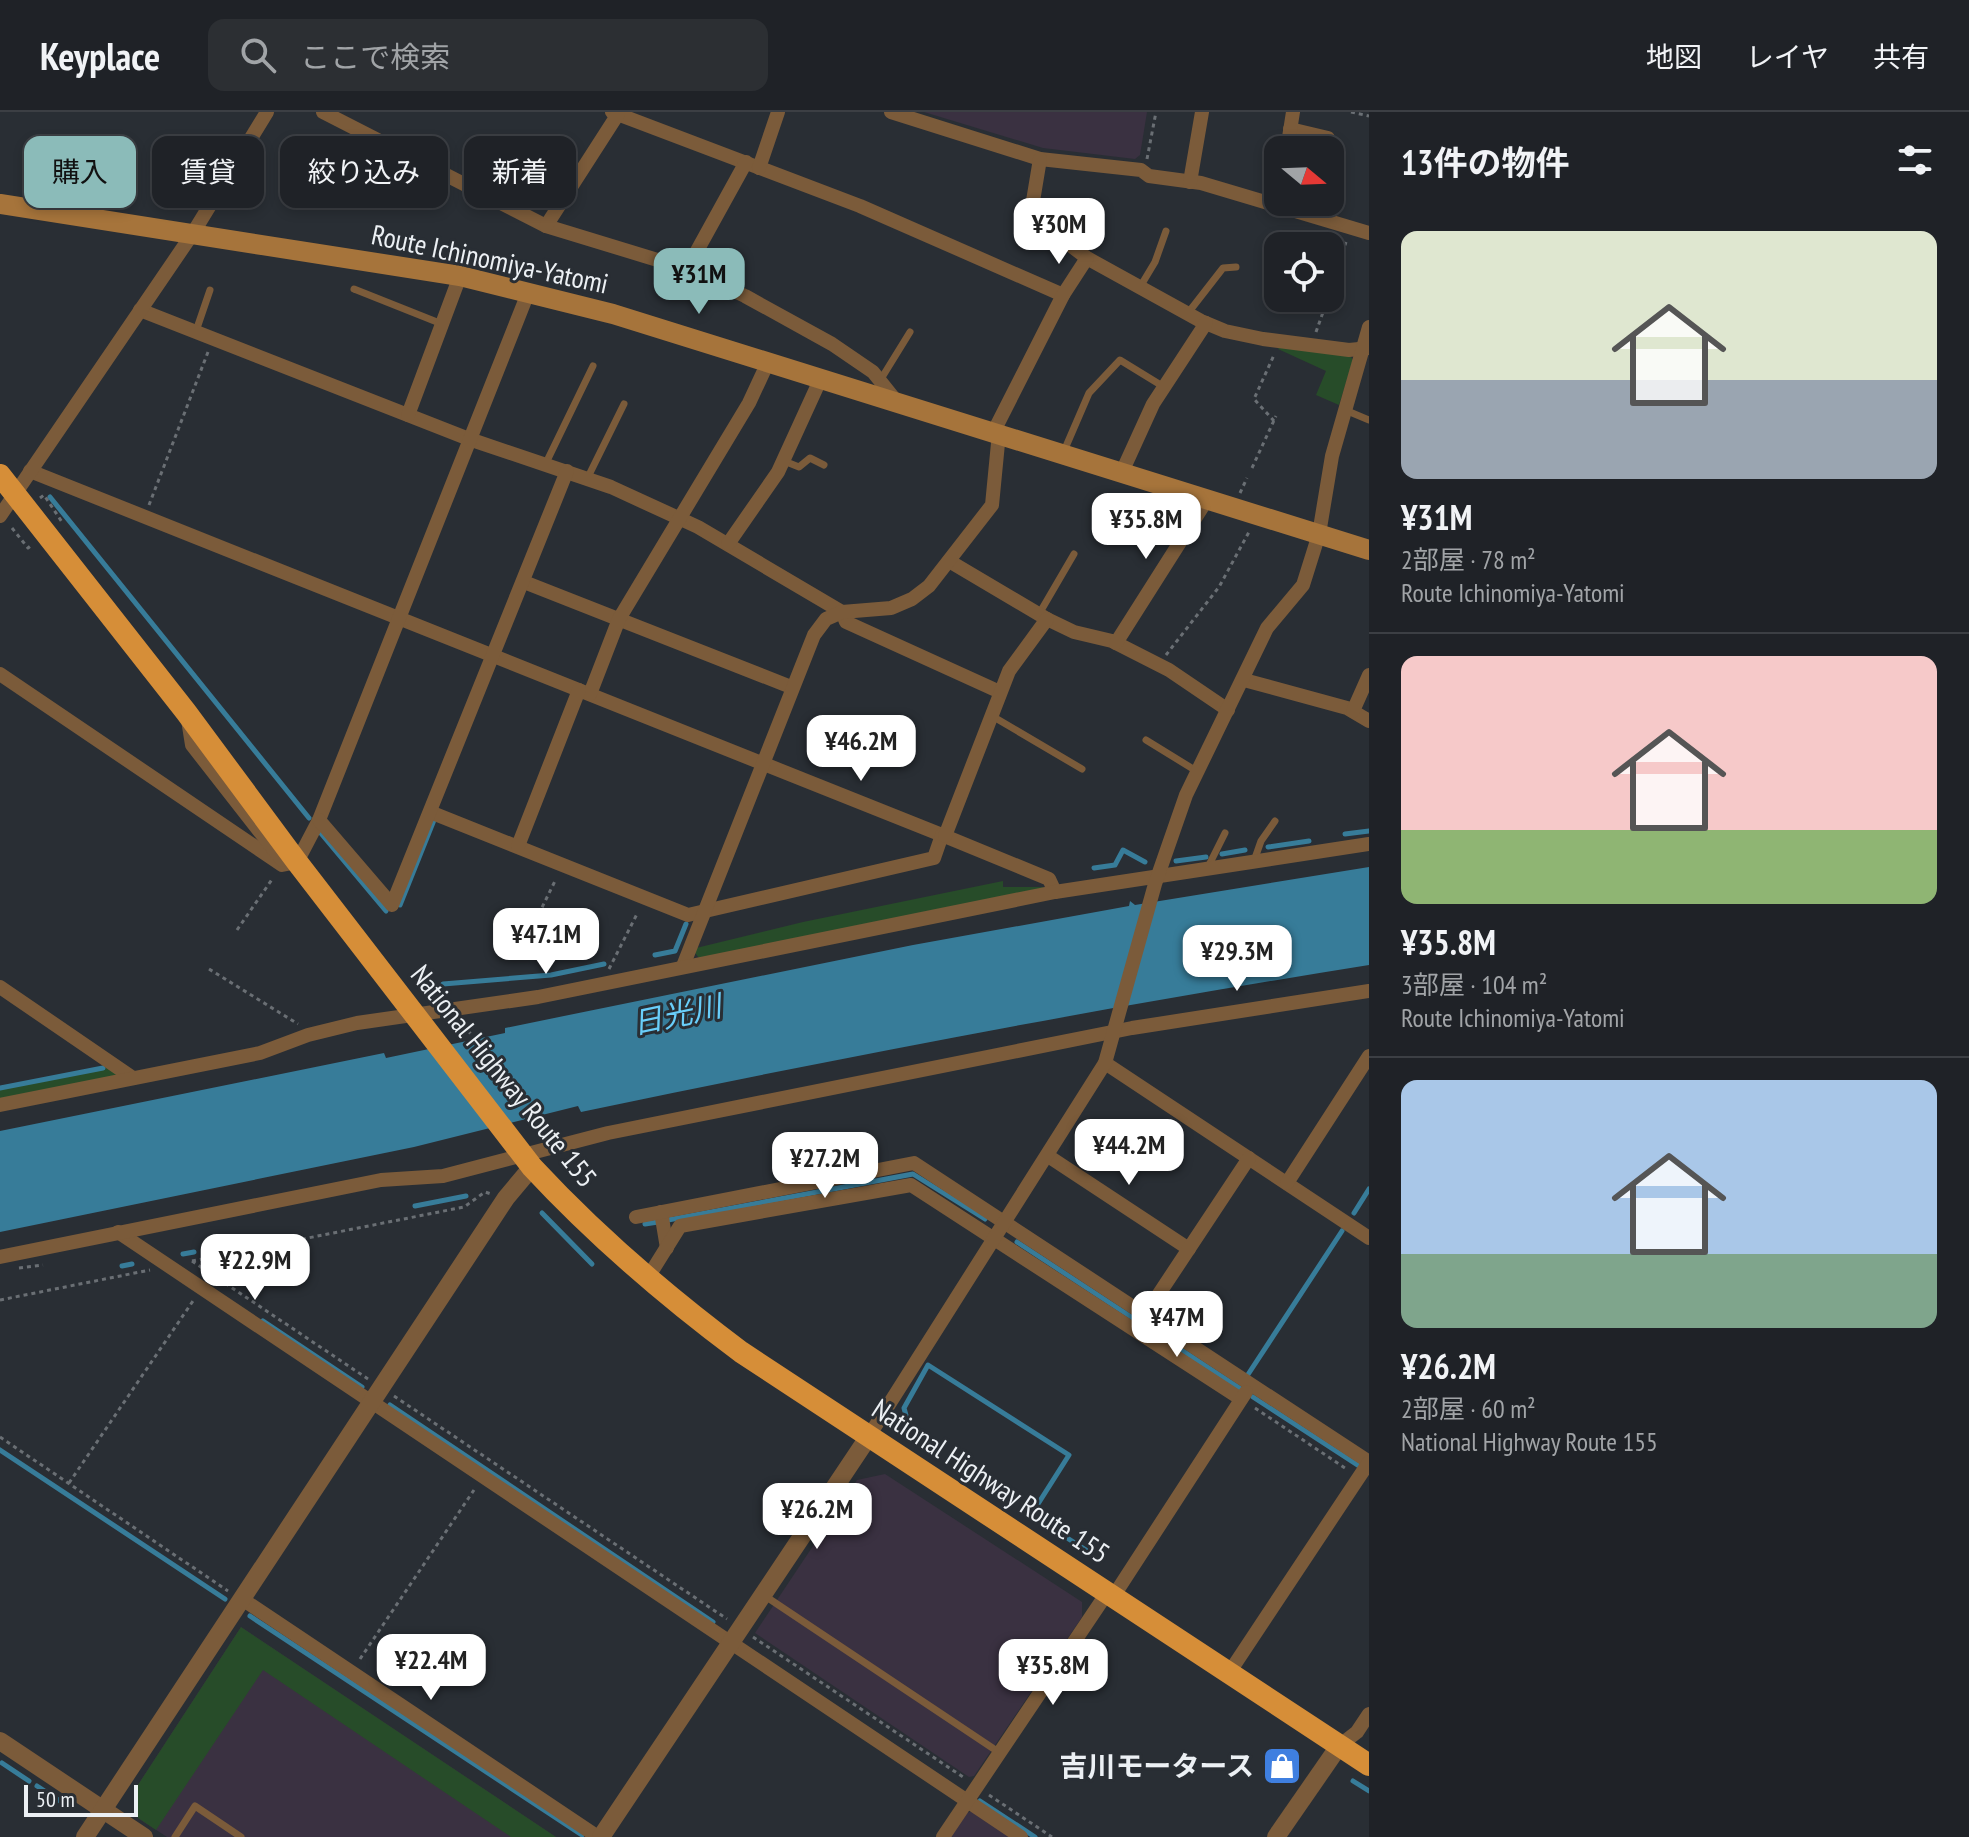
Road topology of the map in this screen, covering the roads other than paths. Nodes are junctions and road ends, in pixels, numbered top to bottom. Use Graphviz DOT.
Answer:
graph roads {
  1 [pos="267,112"];
  2 [pos="323,112"];
  3 [pos="778,112"];
  4 [pos="891,112"];
  5 [pos="1202,112"];
  6 [pos="1293,112"];
  7 [pos="615,113"];
  8 [pos="352,118"];
  9 [pos="1290,129"];
  10 [pos="1289,136"];
  11 [pos="1320,136"];
  12 [pos="1040,159"];
  13 [pos="753,165"];
  14 [pos="1190,182"];
  15 [pos="1264,200"];
  16 [pos="0,204"];
  17 [pos="1329,216"];
  18 [pos="546,226"];
  19 [pos="1166,231"];
  20 [pos="193,233"];
  21 [pos="1369,233"];
  22 [pos="1087,258"];
  23 [pos="1236,267"];
  24 [pos="687,269"];
  25 [pos="460,276"];
  26 [pos="1140,287"];
  27 [pos="354,289"];
  28 [pos="210,290"];
  29 [pos="528,293"];
  30 [pos="1063,295"];
  31 [pos="140,310"];
  32 [pos="1188,314"];
  33 [pos="1206,323"];
  34 [pos="442,324"];
  35 [pos="1369,327"];
  36 [pos="196,331"];
  37 [pos="910,332"];
  38 [pos="1366,348"];
  39 [pos="769,360"];
  40 [pos="593,366"];
  41 [pos="821,378"];
  42 [pos="881,379"];
  43 [pos="1164,387"];
  44 [pos="897,402"];
  45 [pos="624,404"];
  46 [pos="1345,410"];
  47 [pos="408,415"];
  48 [pos="1369,420"];
  49 [pos="996,432"];
  50 [pos="469,439"];
  51 [pos="1063,453"];
  52 [pos="784,461"];
  53 [pos="824,465"];
  54 [pos="544,466"];
  55 [pos="30,471"];
  56 [pos="567,471"];
  57 [pos="1122,472"];
  58 [pos="0,475"];
  59 [pos="588,477"];
  60 [pos="15,494"];
  61 [pos="1208,498"];
  62 [pos="0,516"];
  63 [pos="680,519"];
  64 [pos="1319,534"];
  65 [pos="728,544"];
  66 [pos="1369,550"];
  67 [pos="1074,554"];
  68 [pos="949,561"];
  69 [pos="524,582"];
  70 [pos="842,612"];
  71 [pos="1043,616"];
  72 [pos="399,618"];
  73 [pos="619,619"];
  74 [pos="1116,643"];
  75 [pos="494,656"];
  76 [pos="0,674"];
  77 [pos="1369,675"];
  78 [pos="1244,680"];
  79 [pos="791,687"];
  80 [pos="584,692"];
  81 [pos="1000,692"];
  82 [pos="1228,710"];
  83 [pos="1353,711"];
  84 [pos="992,716"];
  85 [pos="1369,721"];
  86 [pos="1146,740"];
  87 [pos="762,764"];
  88 [pos="1082,769"];
  89 [pos="1198,772"];
  90 [pos="430,812"];
  91 [pos="319,820"];
  92 [pos="1275,821"];
  93 [pos="1225,833"];
  94 [pos="944,835"];
  95 [pos="1369,844"];
  96 [pos="518,846"];
  97 [pos="1253,862"];
  98 [pos="288,864"];
  99 [pos="1206,870"];
  100 [pos="1156,881"];
  101 [pos="1055,892"];
  102 [pos="705,912"];
  103 [pos="683,966"];
  104 [pos="0,987"];
  105 [pos="1369,991"];
  106 [pos="418,1019"];
  107 [pos="1114,1030"];
  108 [pos="1369,1056"];
  109 [pos="1105,1063"];
  110 [pos="133,1078"];
  111 [pos="0,1105"];
  112 [pos="524,1156"];
  113 [pos="1048,1156"];
  114 [pos="1249,1158"];
  115 [pos="1287,1183"];
  116 [pos="661,1212"];
  117 [pos="636,1217"];
  118 [pos="1007,1223"];
  119 [pos="118,1232"];
  120 [pos="997,1238"];
  121 [pos="1369,1238"];
  122 [pos="667,1248"];
  123 [pos="1189,1249"];
  124 [pos="0,1257"];
  125 [pos="647,1279"];
  126 [pos="1145,1315"];
  127 [pos="1251,1385"];
  128 [pos="376,1395"];
  129 [pos="1241,1399"];
  130 [pos="869,1436"];
  131 [pos="1369,1462"];
  132 [pos="763,1595"];
  133 [pos="1110,1595"];
  134 [pos="242,1599"];
  135 [pos="735,1636"];
  136 [pos="1229,1673"];
  137 [pos="1369,1714"];
  138 [pos="0,1741"];
  139 [pos="1339,1746"];
  140 [pos="1000,1753"];
  141 [pos="1369,1765"];
  142 [pos="967,1801"];
  143 [pos="103,1810"];
  144 [pos="85,1837"];
  145 [pos="144,1837"];
  146 [pos="175,1837"];
  147 [pos="241,1837"];
  148 [pos="600,1837"];
  149 [pos="943,1837"];
  150 [pos="1021,1837"];
  151 [pos="1276,1837"];
  1 -- 20 [label="street"];
  2 -- 8 [label="street"];
  3 -- 13 [label="street"];
  4 -- 12 [label="street"];
  5 -- 14 [label="street"];
  6 -- 9 [label="street"];
  7 -- 13 [label="street"];
  7 -- 18 [label="street"];
  8 -- 18 [label="street"];
  9 -- 10 [label="street"];
  9 -- 11 [label="street"];
  12 -- 14 [label="street"];
  12 -- 22 [label="street"];
  13 -- 24 [label="street"];
  13 -- 30 [label="street"];
  14 -- 15 [label="street"];
  16 -- 20 [label="main road, Route Ichinomiya-Yatomi"];
  17 -- 21 [label="street"];
  18 -- 24 [label="street"];
  19 -- 26 [label="lane"];
  20 -- 25 [label="main road, Route Ichinomiya-Yatomi"];
  20 -- 31 [label="street"];
  22 -- 26 [label="street"];
  22 -- 30 [label="street"];
  23 -- 32 [label="lane"];
  24 -- 42 [label="street"];
  25 -- 29 [label="main road, Route Ichinomiya-Yatomi"];
  25 -- 34 [label="street"];
  26 -- 32 [label="street"];
  27 -- 34 [label="lane"];
  28 -- 36 [label="lane"];
  29 -- 39 [label="main road, Route Ichinomiya-Yatomi"];
  29 -- 50 [label="street"];
  30 -- 49 [label="street"];
  31 -- 36 [label="street"];
  31 -- 55 [label="street"];
  32 -- 33 [label="street"];
  33 -- 38 [label="street"];
  33 -- 43 [label="street"];
  34 -- 47 [label="street"];
  35 -- 38 [label="street"];
  36 -- 47 [label="street"];
  37 -- 42 [label="lane"];
  38 -- 46 [label="street"];
  39 -- 41 [label="main road, Route Ichinomiya-Yatomi"];
  39 -- 63 [label="street"];
  40 -- 54 [label="lane"];
  41 -- 44 [label="main road, Route Ichinomiya-Yatomi"];
  41 -- 52 [label="street"];
  42 -- 44 [label="street"];
  43 -- 51 [label="lane"];
  43 -- 57 [label="street"];
  44 -- 49 [label="main road, Route Ichinomiya-Yatomi"];
  45 -- 59 [label="lane"];
  46 -- 48 [label="lane"];
  46 -- 64 [label="street"];
  47 -- 50 [label="street"];
  49 -- 51 [label="main road, Route Ichinomiya-Yatomi"];
  49 -- 68 [label="street"];
  50 -- 54 [label="street"];
  50 -- 72 [label="street"];
  51 -- 57 [label="main road, Route Ichinomiya-Yatomi"];
  52 -- 53 [label="lane"];
  52 -- 65 [label="street"];
  54 -- 56 [label="street"];
  55 -- 60 [label="street"];
  55 -- 72 [label="street"];
  56 -- 59 [label="street"];
  56 -- 69 [label="street"];
  57 -- 61 [label="main road, Route Ichinomiya-Yatomi"];
  58 -- 60 [label="highway, National Highway Route 155"];
  59 -- 63 [label="street"];
  60 -- 62 [label="street"];
  60 -- 98 [label="highway, National Highway Route 155"];
  61 -- 64 [label="main road, Route Ichinomiya-Yatomi"];
  61 -- 74 [label="street"];
  63 -- 65 [label="street"];
  63 -- 73 [label="street"];
  64 -- 66 [label="main road, Route Ichinomiya-Yatomi"];
  64 -- 78 [label="street"];
  65 -- 70 [label="street"];
  67 -- 71 [label="lane"];
  68 -- 70 [label="street"];
  68 -- 71 [label="street"];
  69 -- 73 [label="street"];
  69 -- 75 [label="street"];
  70 -- 79 [label="street"];
  70 -- 81 [label="street"];
  71 -- 74 [label="street"];
  71 -- 81 [label="street"];
  72 -- 75 [label="street"];
  72 -- 91 [label="street"];
  73 -- 79 [label="street"];
  73 -- 80 [label="street"];
  74 -- 82 [label="street"];
  75 -- 80 [label="street"];
  75 -- 90 [label="street"];
  76 -- 98 [label="street"];
  77 -- 83 [label="street"];
  78 -- 82 [label="street"];
  78 -- 83 [label="street"];
  79 -- 87 [label="street"];
  80 -- 87 [label="street"];
  80 -- 96 [label="street"];
  81 -- 84 [label="street"];
  82 -- 89 [label="street"];
  83 -- 85 [label="street"];
  84 -- 88 [label="lane"];
  84 -- 94 [label="street"];
  86 -- 89 [label="lane"];
  87 -- 94 [label="street"];
  87 -- 102 [label="street"];
  89 -- 100 [label="street"];
  90 -- 91 [label="street"];
  90 -- 96 [label="street"];
  91 -- 98 [label="street"];
  92 -- 97 [label="lane"];
  93 -- 99 [label="lane"];
  94 -- 101 [label="street"];
  94 -- 102 [label="street"];
  95 -- 97 [label="street"];
  96 -- 102 [label="street"];
  97 -- 99 [label="street"];
  98 -- 106 [label="highway, National Highway Route 155"];
  99 -- 100 [label="street"];
  100 -- 101 [label="street"];
  100 -- 107 [label="street"];
  101 -- 103 [label="street"];
  102 -- 103 [label="street"];
  103 -- 106 [label="street"];
  104 -- 110 [label="street"];
  105 -- 107 [label="street"];
  106 -- 110 [label="street"];
  106 -- 112 [label="highway, National Highway Route 155"];
  107 -- 109 [label="street"];
  107 -- 112 [label="street"];
  108 -- 115 [label="street"];
  109 -- 113 [label="street"];
  109 -- 114 [label="street"];
  110 -- 111 [label="street"];
  112 -- 119 [label="street"];
  112 -- 125 [label="highway, National Highway Route 155"];
  112 -- 128 [label="street"];
  113 -- 118 [label="street"];
  113 -- 123 [label="street"];
  114 -- 115 [label="street"];
  114 -- 123 [label="street"];
  115 -- 121 [label="street"];
  116 -- 117 [label="street"];
  116 -- 118 [label="street"];
  116 -- 122 [label="street"];
  118 -- 120 [label="street"];
  118 -- 126 [label="street"];
  119 -- 124 [label="street"];
  119 -- 128 [label="street"];
  120 -- 122 [label="street"];
  120 -- 129 [label="street"];
  120 -- 130 [label="street"];
  122 -- 125 [label="street"];
  123 -- 126 [label="street"];
  125 -- 130 [label="highway, National Highway Route 155"];
  126 -- 127 [label="street"];
  127 -- 129 [label="street"];
  127 -- 131 [label="street"];
  128 -- 134 [label="street"];
  128 -- 135 [label="street"];
  129 -- 133 [label="street"];
  130 -- 132 [label="street"];
  130 -- 133 [label="highway, National Highway Route 155"];
  131 -- 136 [label="street"];
  132 -- 135 [label="street"];
  132 -- 140 [label="lane"];
  133 -- 136 [label="highway, National Highway Route 155"];
  133 -- 140 [label="street"];
  134 -- 143 [label="street"];
  134 -- 148 [label="street"];
  135 -- 142 [label="street"];
  135 -- 148 [label="street"];
  136 -- 139 [label="highway, National Highway Route 155"];
  137 -- 139 [label="street"];
  138 -- 143 [label="street"];
  139 -- 141 [label="highway, National Highway Route 155"];
  139 -- 151 [label="street"];
  140 -- 142 [label="street"];
  142 -- 149 [label="street"];
  142 -- 150 [label="street"];
  143 -- 144 [label="street"];
  143 -- 145 [label="street"];
  146 -- 147 [label="lane"];
}
